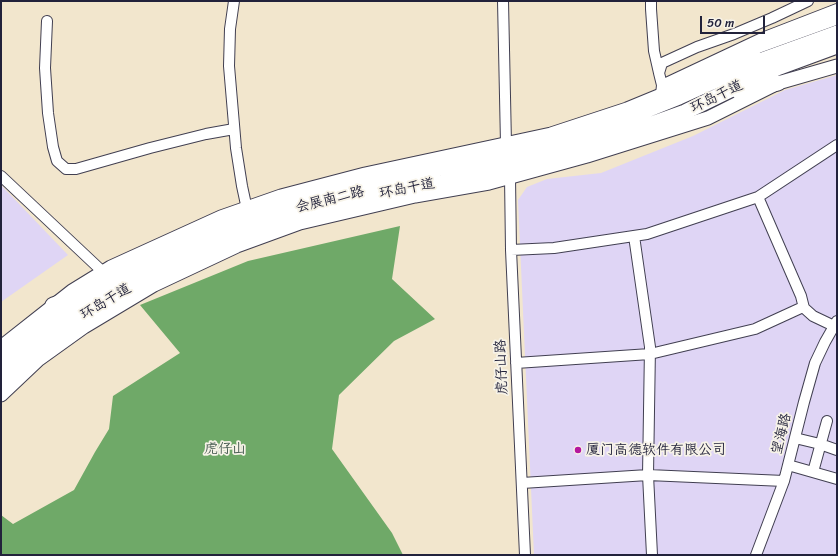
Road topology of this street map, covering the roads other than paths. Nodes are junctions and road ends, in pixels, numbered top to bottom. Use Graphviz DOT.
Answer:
graph roads {
  1 [pos="234,1"];
  2 [pos="503,1"];
  3 [pos="651,1"];
  4 [pos="808,1"];
  5 [pos="837,9"];
  6 [pos="837,18"];
  7 [pos="47,21"];
  8 [pos="837,33"];
  9 [pos="837,46"];
  10 [pos="754,48"];
  11 [pos="837,66"];
  12 [pos="659,72"];
  13 [pos="778,83"];
  14 [pos="707,85"];
  15 [pos="661,90"];
  16 [pos="715,98"];
  17 [pos="234,129"];
  18 [pos="506,144"];
  19 [pos="837,145"];
  20 [pos="1,176"];
  21 [pos="510,178"];
  22 [pos="758,197"];
  23 [pos="248,213"];
  24 [pos="634,236"];
  25 [pos="511,250"];
  26 [pos="103,272"];
  27 [pos="94,292"];
  28 [pos="53,305"];
  29 [pos="804,308"];
  30 [pos="835,324"];
  31 [pos="1,347"];
  32 [pos="650,354"];
  33 [pos="1,361"];
  34 [pos="516,363"];
  35 [pos="1,378"];
  36 [pos="1,395"];
  37 [pos="827,421"];
  38 [pos="795,438"];
  39 [pos="820,444"];
  40 [pos="837,450"];
  41 [pos="788,465"];
  42 [pos="813,472"];
  43 [pos="648,475"];
  44 [pos="837,479"];
  45 [pos="784,481"];
  46 [pos="522,483"];
  47 [pos="525,555"];
  48 [pos="652,555"];
  49 [pos="756,555"];
  1 -- 17 [label="street"];
  2 -- 18 [label="street"];
  3 -- 12 [label="street"];
  4 -- 12 [label="street"];
  5 -- 15 [label="street"];
  6 -- 10 [label="main road"];
  7 -- 17 [label="street"];
  8 -- 14 [label="highway, 环岛干道"];
  9 -- 16 [label="highway, 环岛干道"];
  10 -- 14 [label="highway"];
  10 -- 15 [label="main road"];
  11 -- 13 [label="main road, 会展南二路"];
  12 -- 15 [label="street"];
  13 -- 16 [label="highway"];
  13 -- 21 [label="main road, 会展南二路"];
  14 -- 23 [label="highway, 环岛干道"];
  15 -- 18 [label="main road"];
  16 -- 35 [label="highway, 环岛干道"];
  17 -- 23 [label="street"];
  18 -- 23 [label="main road"];
  19 -- 22 [label="street"];
  20 -- 26 [label="street"];
  21 -- 25 [label="street, 虎仔山路"];
  21 -- 36 [label="main road, 会展南二路"];
  22 -- 24 [label="street"];
  22 -- 29 [label="street"];
  23 -- 26 [label="main road"];
  23 -- 27 [label="highway, 环岛干道"];
  24 -- 25 [label="street"];
  24 -- 32 [label="street"];
  25 -- 34 [label="street, 虎仔山路"];
  26 -- 28 [label="main road"];
  27 -- 28 [label="highway"];
  27 -- 33 [label="highway, 环岛干道"];
  28 -- 31 [label="main road"];
  29 -- 30 [label="street"];
  29 -- 32 [label="street"];
  30 -- 38 [label="street, 望海路"];
  32 -- 34 [label="street"];
  32 -- 43 [label="street"];
  34 -- 46 [label="street, 虎仔山路"];
  37 -- 39 [label="street"];
  38 -- 39 [label="street"];
  38 -- 41 [label="street, 望海路"];
  39 -- 40 [label="street"];
  39 -- 42 [label="street"];
  41 -- 42 [label="street"];
  41 -- 45 [label="street, 望海路"];
  42 -- 44 [label="street"];
  43 -- 45 [label="street"];
  43 -- 46 [label="street"];
  43 -- 48 [label="street"];
  45 -- 49 [label="street, 望海路"];
  46 -- 47 [label="street, 虎仔山路"];
}
